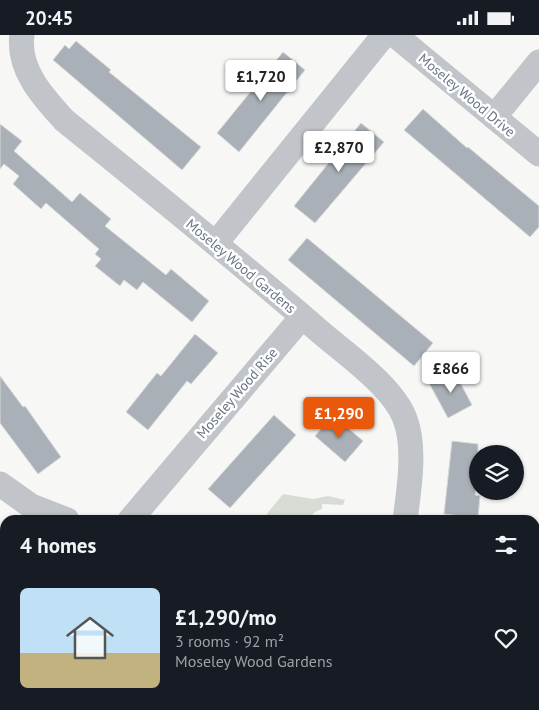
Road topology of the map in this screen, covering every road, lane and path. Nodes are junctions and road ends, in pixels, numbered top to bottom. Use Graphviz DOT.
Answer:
graph roads {
  1 [pos="22,35"];
  2 [pos="384,35"];
  3 [pos="395,35"];
  4 [pos="539,62"];
  5 [pos="494,117"];
  6 [pos="539,154"];
  7 [pos="216,243"];
  8 [pos="302,317"];
  9 [pos="0,484"];
  10 [pos="54,515"];
  11 [pos="134,515"];
  12 [pos="406,515"];
  1 -- 7 [label="street, Moseley Wood Gardens"];
  2 -- 7 [label="street"];
  3 -- 5 [label="street, Moseley Wood Drive"];
  4 -- 5 [label="street"];
  5 -- 6 [label="street, Moseley Wood Drive"];
  7 -- 8 [label="street, Moseley Wood Gardens"];
  8 -- 11 [label="street, Moseley Wood Rise"];
  8 -- 12 [label="street, Moseley Wood Gardens"];
  9 -- 10 [label="street"];
}
